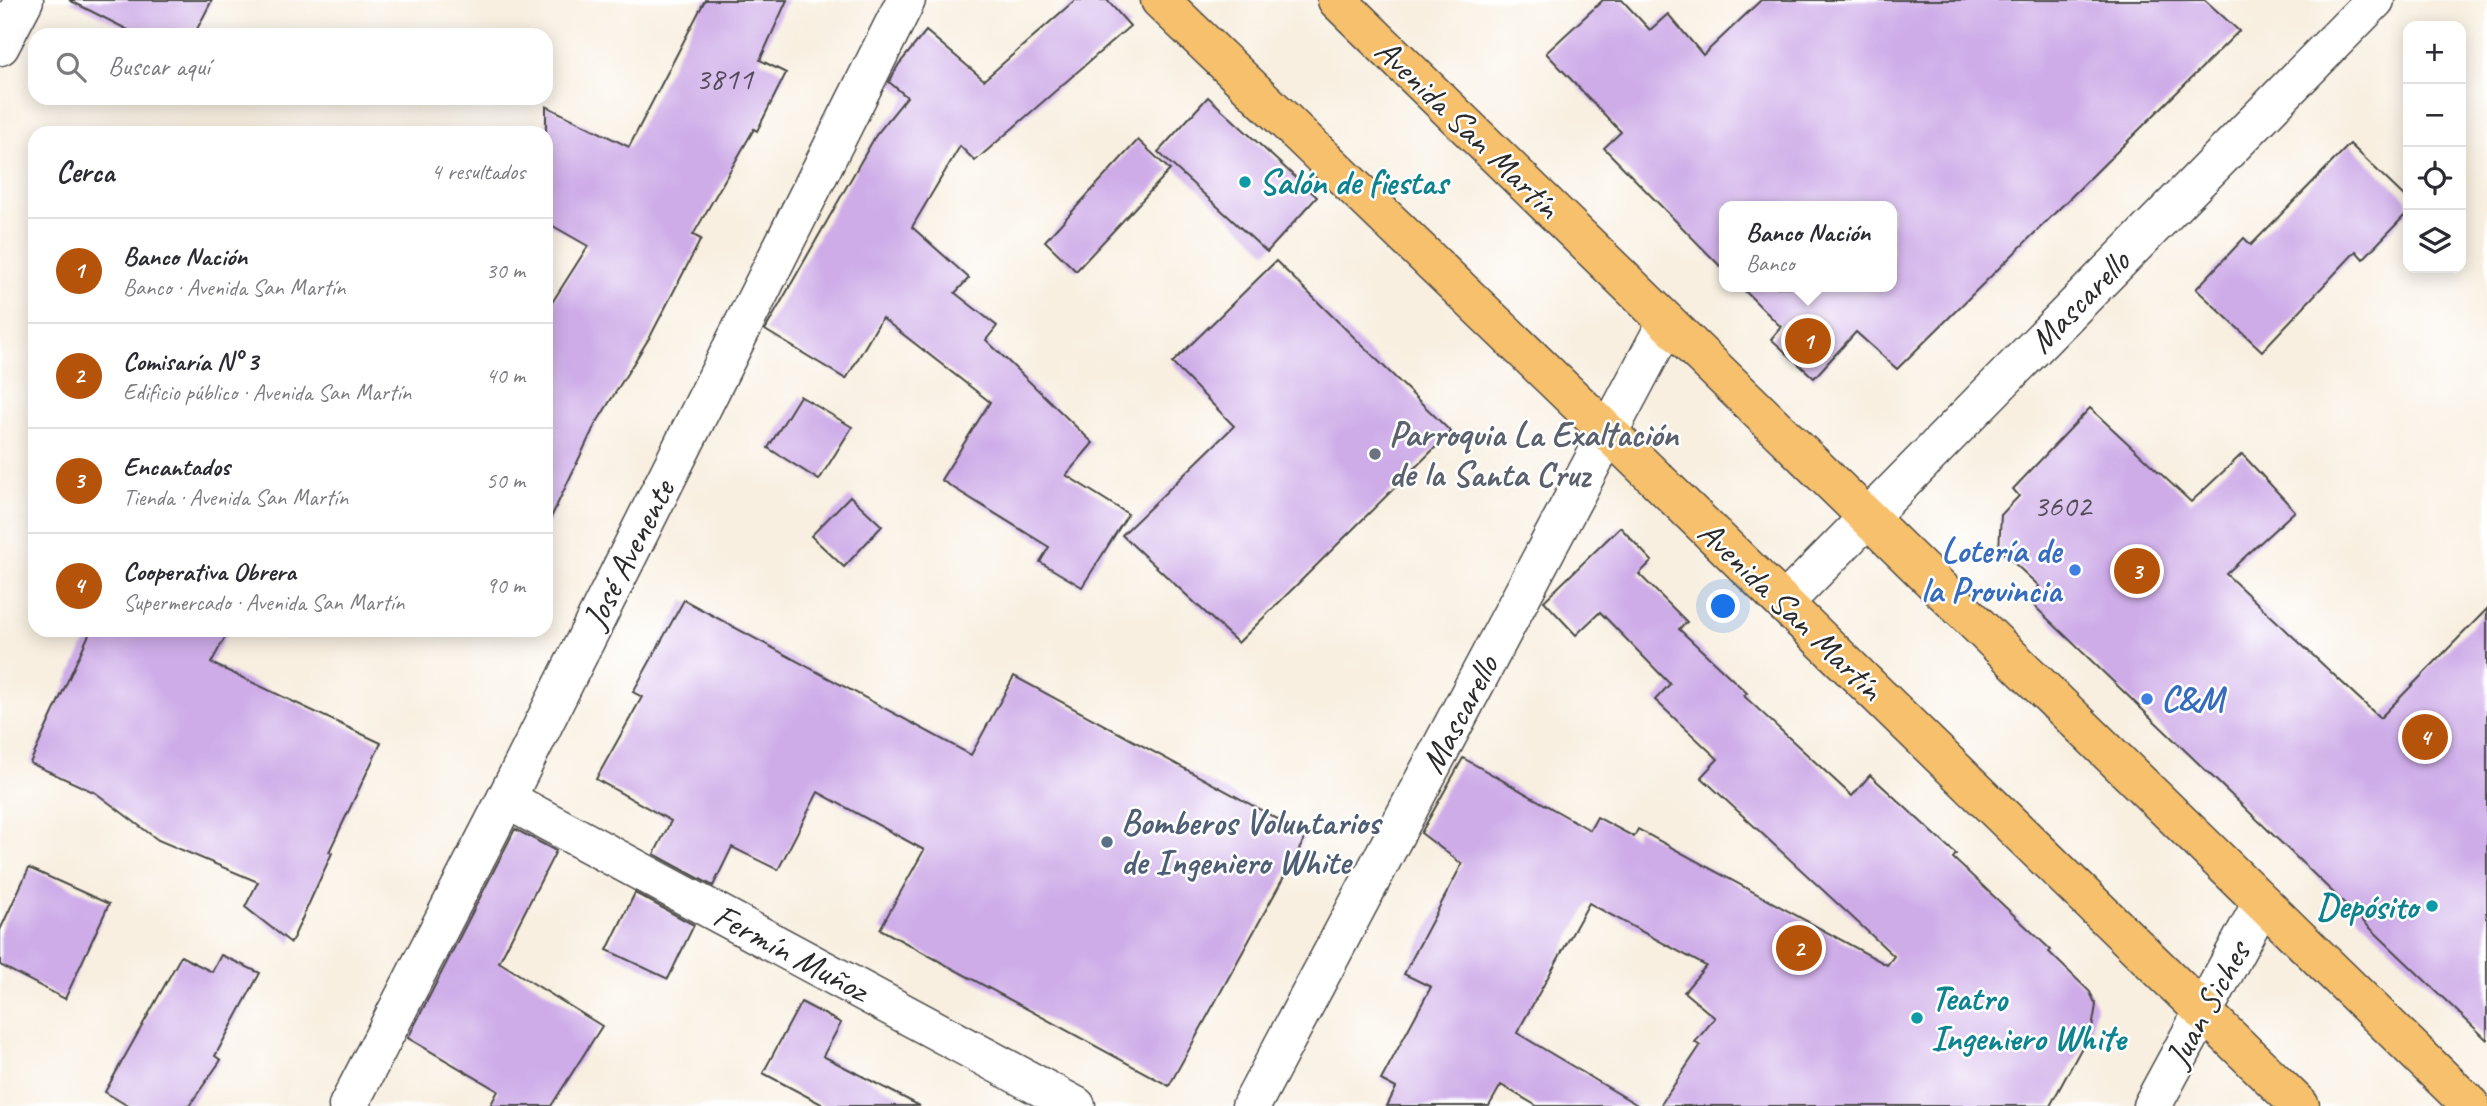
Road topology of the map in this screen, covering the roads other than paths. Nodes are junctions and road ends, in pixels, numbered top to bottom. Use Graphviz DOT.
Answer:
graph roads {
  1 [pos="24,0"];
  2 [pos="905,0"];
  3 [pos="1160,0"];
  4 [pos="1337,0"];
  5 [pos="2375,0"];
  6 [pos="0,46"];
  7 [pos="1667,323"];
  8 [pos="1608,432"];
  9 [pos="1867,517"];
  10 [pos="1784,603"];
  11 [pos="506,799"];
  12 [pos="2262,902"];
  13 [pos="2202,1011"];
  14 [pos="348,1106"];
  15 [pos="1076,1106"];
  16 [pos="1251,1106"];
  17 [pos="2152,1106"];
  18 [pos="2300,1106"];
  19 [pos="2471,1106"];
  1 -- 6 [label="street"];
  2 -- 11 [label="street, José Avenente"];
  3 -- 8 [label="main road, Avenida San Martín"];
  4 -- 7 [label="main road, Avenida San Martín"];
  5 -- 9 [label="street, Mascarello"];
  7 -- 8 [label="street, Mascarello"];
  7 -- 9 [label="main road, Avenida San Martín"];
  8 -- 10 [label="main road, Avenida San Martín"];
  8 -- 16 [label="street, Mascarello"];
  9 -- 10 [label="street, Mascarello"];
  9 -- 12 [label="main road, Avenida San Martín"];
  10 -- 13 [label="main road, Avenida San Martín"];
  11 -- 14 [label="street, José Avenente"];
  11 -- 15 [label="street, Fermín Muñoz"];
  12 -- 13 [label="street, Juan Siches"];
  12 -- 19 [label="main road, Avenida San Martín"];
  13 -- 17 [label="street, Juan Siches"];
  13 -- 18 [label="main road, Avenida San Martín"];
}
